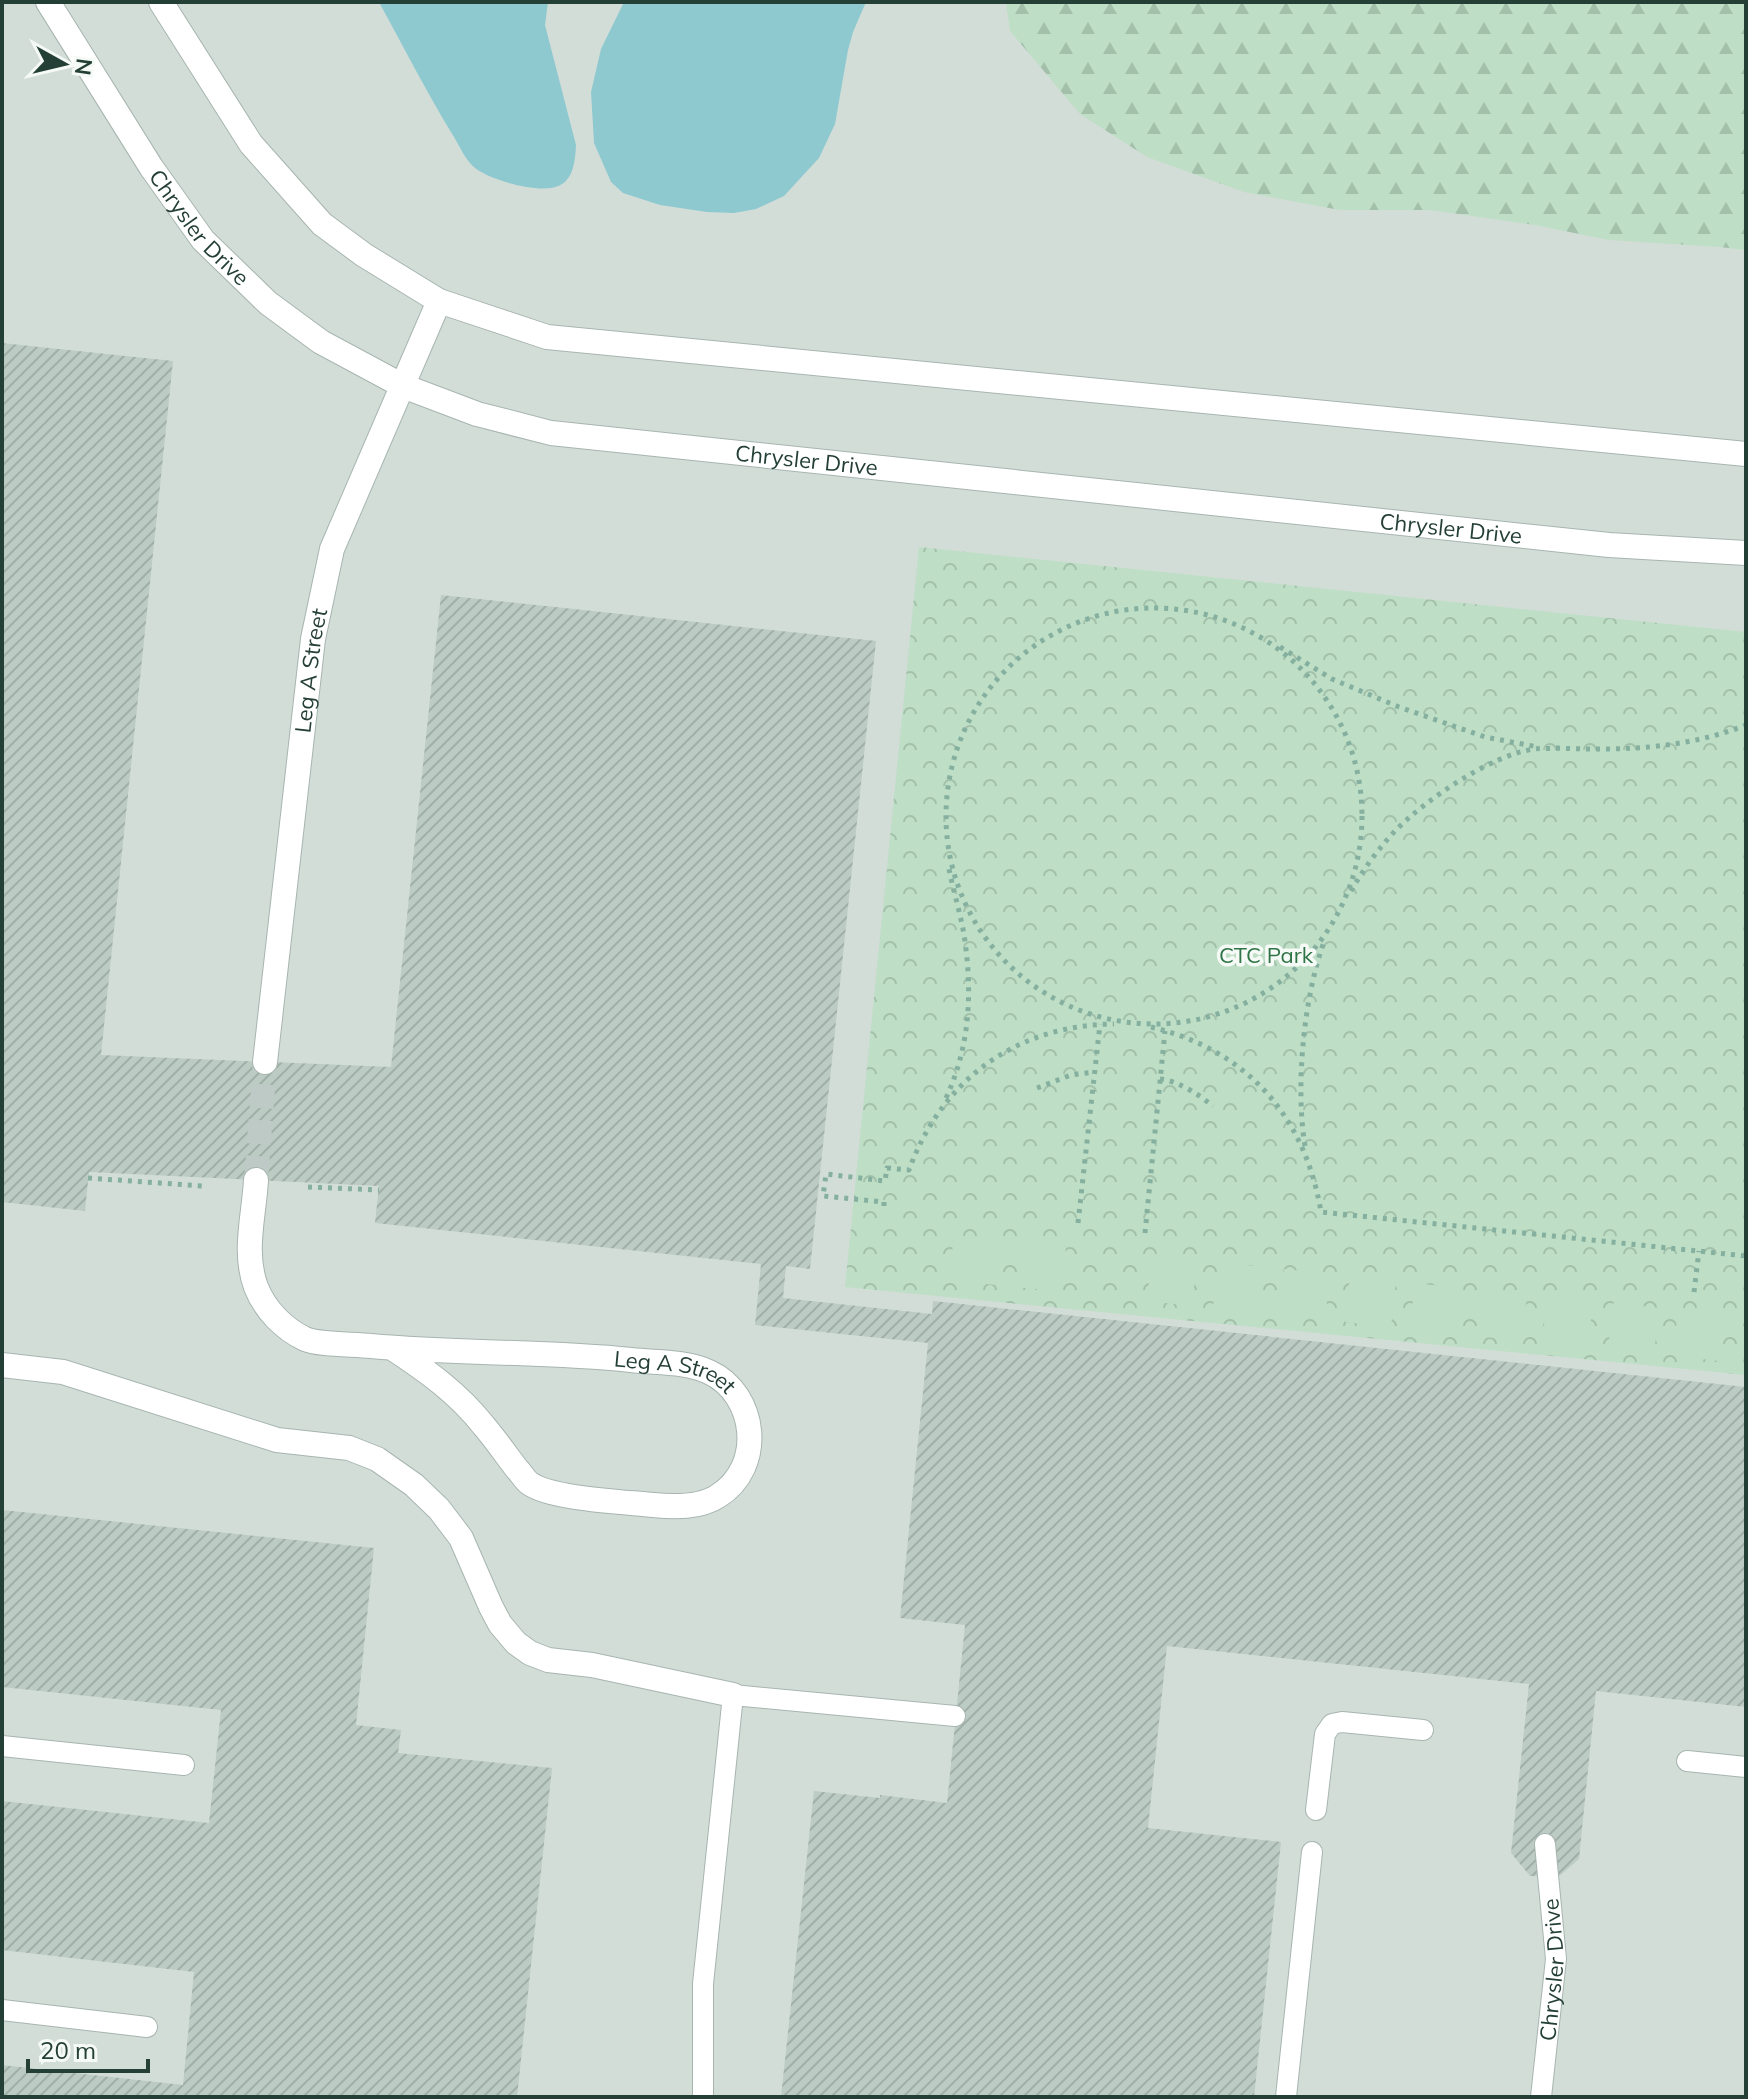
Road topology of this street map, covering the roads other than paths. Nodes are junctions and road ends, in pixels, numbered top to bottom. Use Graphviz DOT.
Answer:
graph roads {
  1 [pos="48,2"];
  2 [pos="161,2"];
  3 [pos="439,301"];
  4 [pos="403,386"];
  5 [pos="1746,454"];
  6 [pos="1746,553"];
  7 [pos="265,1062"];
  8 [pos="256,1180"];
  9 [pos="392,1348"];
  10 [pos="2,1365"];
  11 [pos="733,1695"];
  12 [pos="955,1716"];
  13 [pos="1423,1730"];
  14 [pos="2,1746"];
  15 [pos="1687,1761"];
  16 [pos="184,1765"];
  17 [pos="1746,1767"];
  18 [pos="1316,1810"];
  19 [pos="1545,1844"];
  20 [pos="1312,1852"];
  21 [pos="2,2010"];
  22 [pos="147,2027"];
  23 [pos="703,2097"];
  24 [pos="1286,2097"];
  25 [pos="1541,2097"];
  1 -- 4 [label="street, Chrysler Drive"];
  2 -- 3 [label="street"];
  3 -- 4 [label="street, Leg A Street"];
  3 -- 5 [label="street"];
  4 -- 6 [label="street, Chrysler Drive"];
  4 -- 7 [label="street, Leg A Street"];
  8 -- 9 [label="street, Leg A Street"];
  9 -- 9 [label="street, Leg A Street"];
  10 -- 11 [label="street"];
  11 -- 12 [label="lane"];
  11 -- 23 [label="lane"];
  13 -- 18 [label="lane"];
  14 -- 16 [label="lane"];
  15 -- 17 [label="lane"];
  19 -- 25 [label="lane, Chrysler Drive"];
  20 -- 24 [label="lane"];
  21 -- 22 [label="lane"];
}
